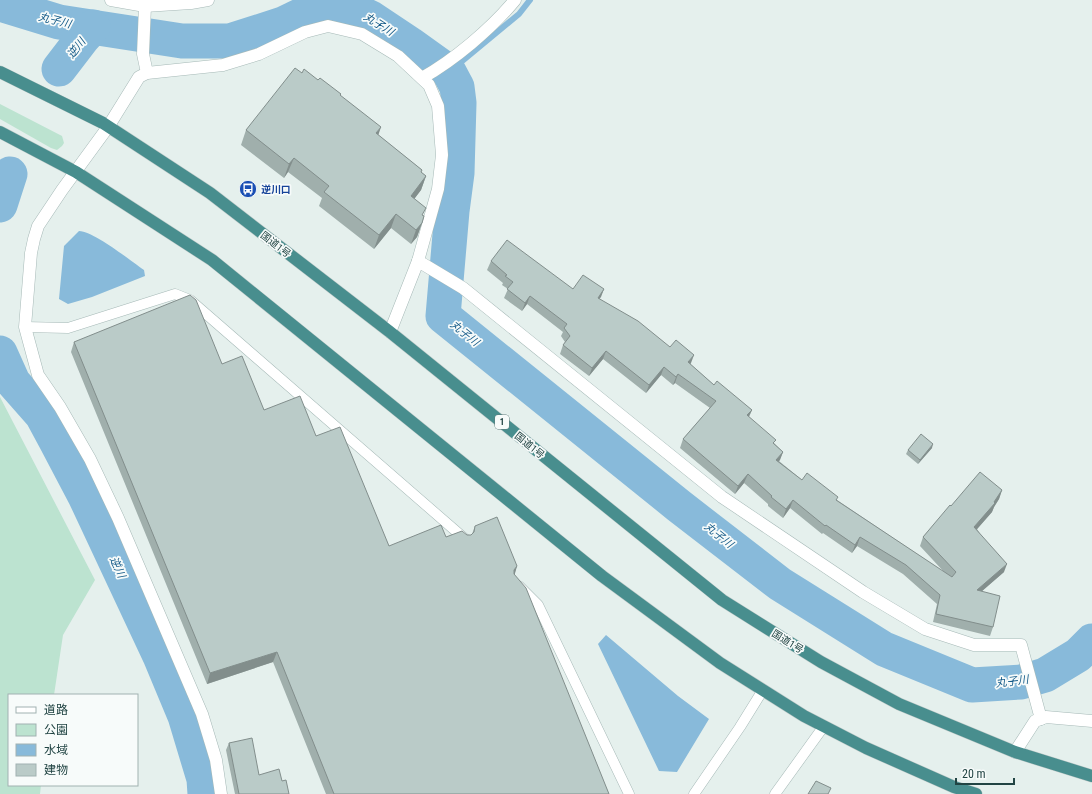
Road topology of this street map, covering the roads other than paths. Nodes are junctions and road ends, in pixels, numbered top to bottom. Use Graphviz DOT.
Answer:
graph roads {
  1 [pos="111,0"];
  2 [pos="208,0"];
  3 [pos="515,0"];
  4 [pos="144,12"];
  5 [pos="0,72"];
  6 [pos="146,73"];
  7 [pos="426,75"];
  8 [pos="108,127"];
  9 [pos="0,132"];
  10 [pos="76,172"];
  11 [pos="422,263"];
  12 [pos="25,327"];
  13 [pos="390,332"];
  14 [pos="465,539"];
  15 [pos="516,584"];
  16 [pos="763,690"];
  17 [pos="1041,719"];
  18 [pos="1092,721"];
  19 [pos="824,726"];
  20 [pos="1015,752"];
  21 [pos="1092,776"];
  22 [pos="220,794"];
  23 [pos="629,794"];
  24 [pos="694,794"];
  25 [pos="775,794"];
  26 [pos="976,794"];
  1 -- 4 [label="street"];
  2 -- 4 [label="street"];
  3 -- 7 [label="street"];
  4 -- 6 [label="street"];
  5 -- 8 [label="highway, 国道1号 / 1"];
  6 -- 7 [label="street"];
  6 -- 8 [label="street"];
  7 -- 11 [label="street"];
  8 -- 10 [label="street"];
  8 -- 13 [label="highway, 国道1号 / 1"];
  9 -- 10 [label="highway"];
  10 -- 12 [label="street"];
  10 -- 16 [label="highway"];
  11 -- 13 [label="street"];
  11 -- 17 [label="street"];
  12 -- 14 [label="lane"];
  12 -- 22 [label="street"];
  13 -- 20 [label="highway, 国道1号 / 1"];
  15 -- 23 [label="lane"];
  16 -- 19 [label="highway"];
  16 -- 24 [label="lane"];
  17 -- 18 [label="street"];
  17 -- 20 [label="street"];
  19 -- 25 [label="lane"];
  19 -- 26 [label="highway"];
  20 -- 21 [label="highway, 1"];
}
